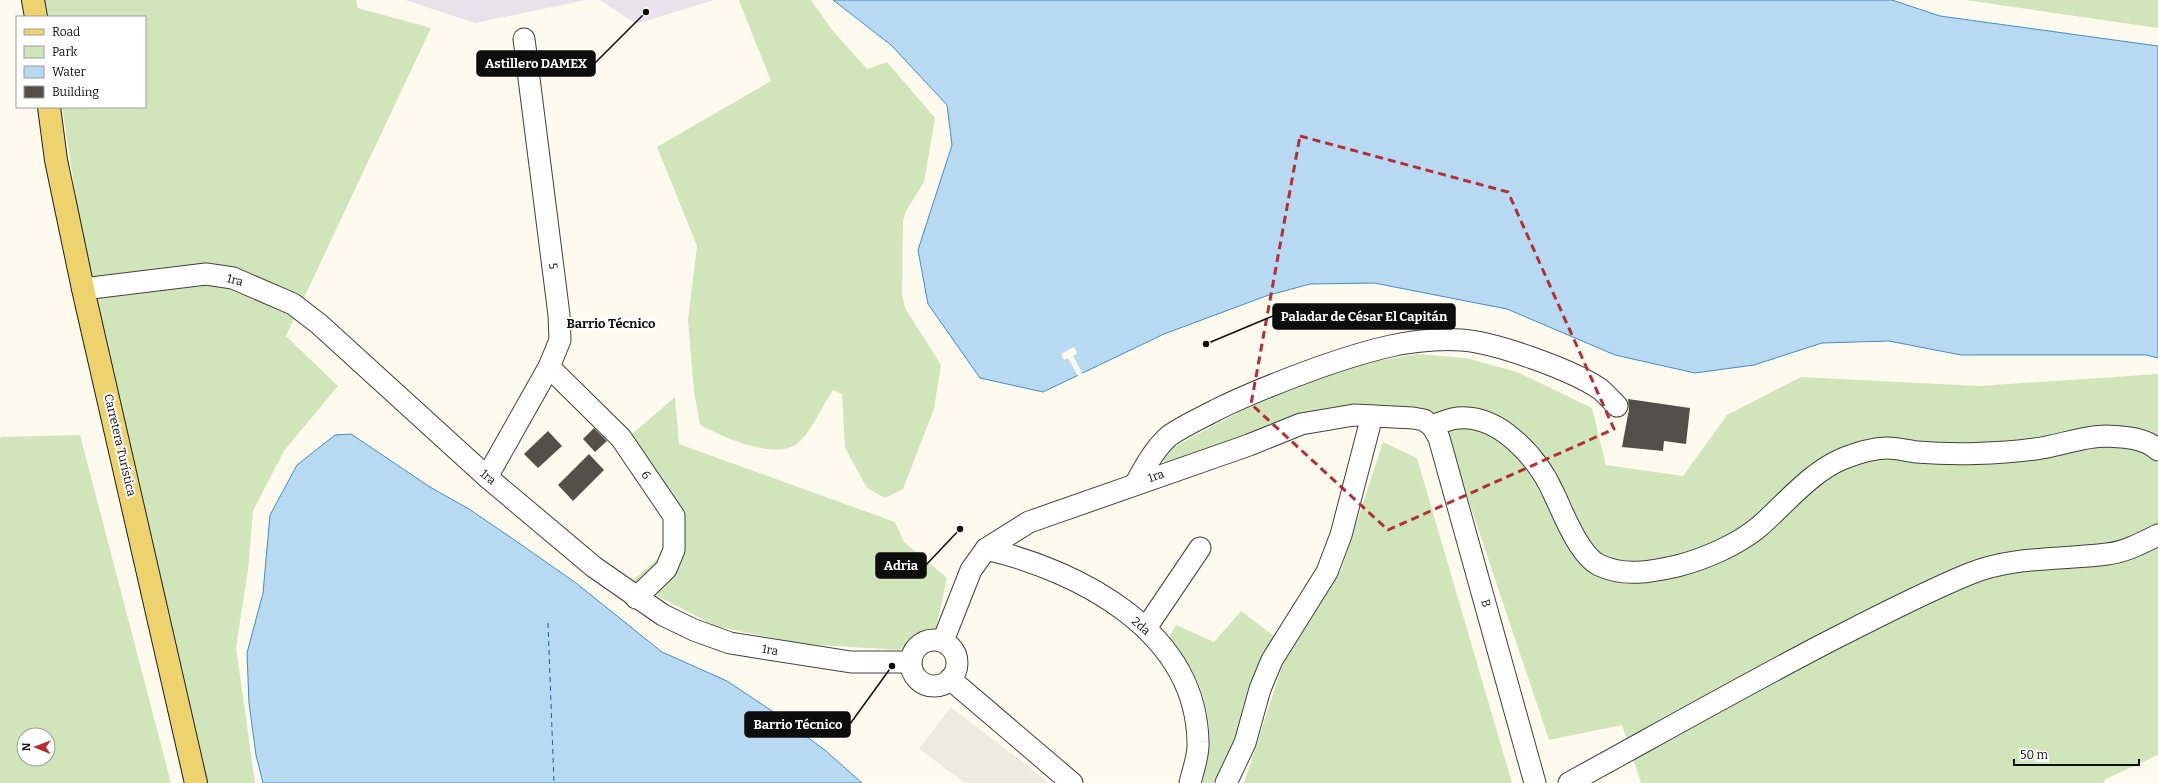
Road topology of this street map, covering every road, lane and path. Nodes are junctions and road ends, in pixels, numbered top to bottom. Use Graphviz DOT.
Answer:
graph roads {
  1 [pos="33,0"];
  2 [pos="36,16"];
  3 [pos="524,39"];
  4 [pos="49,108"];
  5 [pos="83,289"];
  6 [pos="549,367"];
  7 [pos="1617,406"];
  8 [pos="1372,416"];
  9 [pos="1432,426"];
  10 [pos="2158,450"];
  11 [pos="487,477"];
  12 [pos="1136,483"];
  13 [pos="2158,535"];
  14 [pos="1200,548"];
  15 [pos="986,549"];
  16 [pos="636,598"];
  17 [pos="1146,628"];
  18 [pos="943,641"];
  19 [pos="911,662"];
  20 [pos="950,679"];
  21 [pos="196,783"];
  22 [pos="1072,783"];
  23 [pos="1190,783"];
  24 [pos="1226,783"];
  25 [pos="1535,783"];
  26 [pos="1569,783"];
  1 -- 2 [label="main road"];
  3 -- 6 [label="street, 5"];
  4 -- 5 [label="main road, Carretera Turística"];
  5 -- 11 [label="street, 1ra"];
  5 -- 21 [label="main road, Carretera Turística"];
  6 -- 11 [label="street, 5"];
  6 -- 16 [label="street, 6"];
  7 -- 12 [label="street"];
  8 -- 9 [label="street, 1ra"];
  8 -- 12 [label="street, 1ra"];
  8 -- 24 [label="street"];
  9 -- 10 [label="street"];
  9 -- 25 [label="street, B"];
  11 -- 16 [label="street, 1ra"];
  12 -- 15 [label="street, 1ra"];
  13 -- 26 [label="street"];
  14 -- 17 [label="street"];
  15 -- 17 [label="street, 2da"];
  15 -- 18 [label="street, 1ra"];
  16 -- 19 [label="street, 1ra"];
  17 -- 23 [label="street, 2da"];
  18 -- 19 [label="street"];
  18 -- 20 [label="street"];
  19 -- 20 [label="street"];
  20 -- 22 [label="street"];
}
